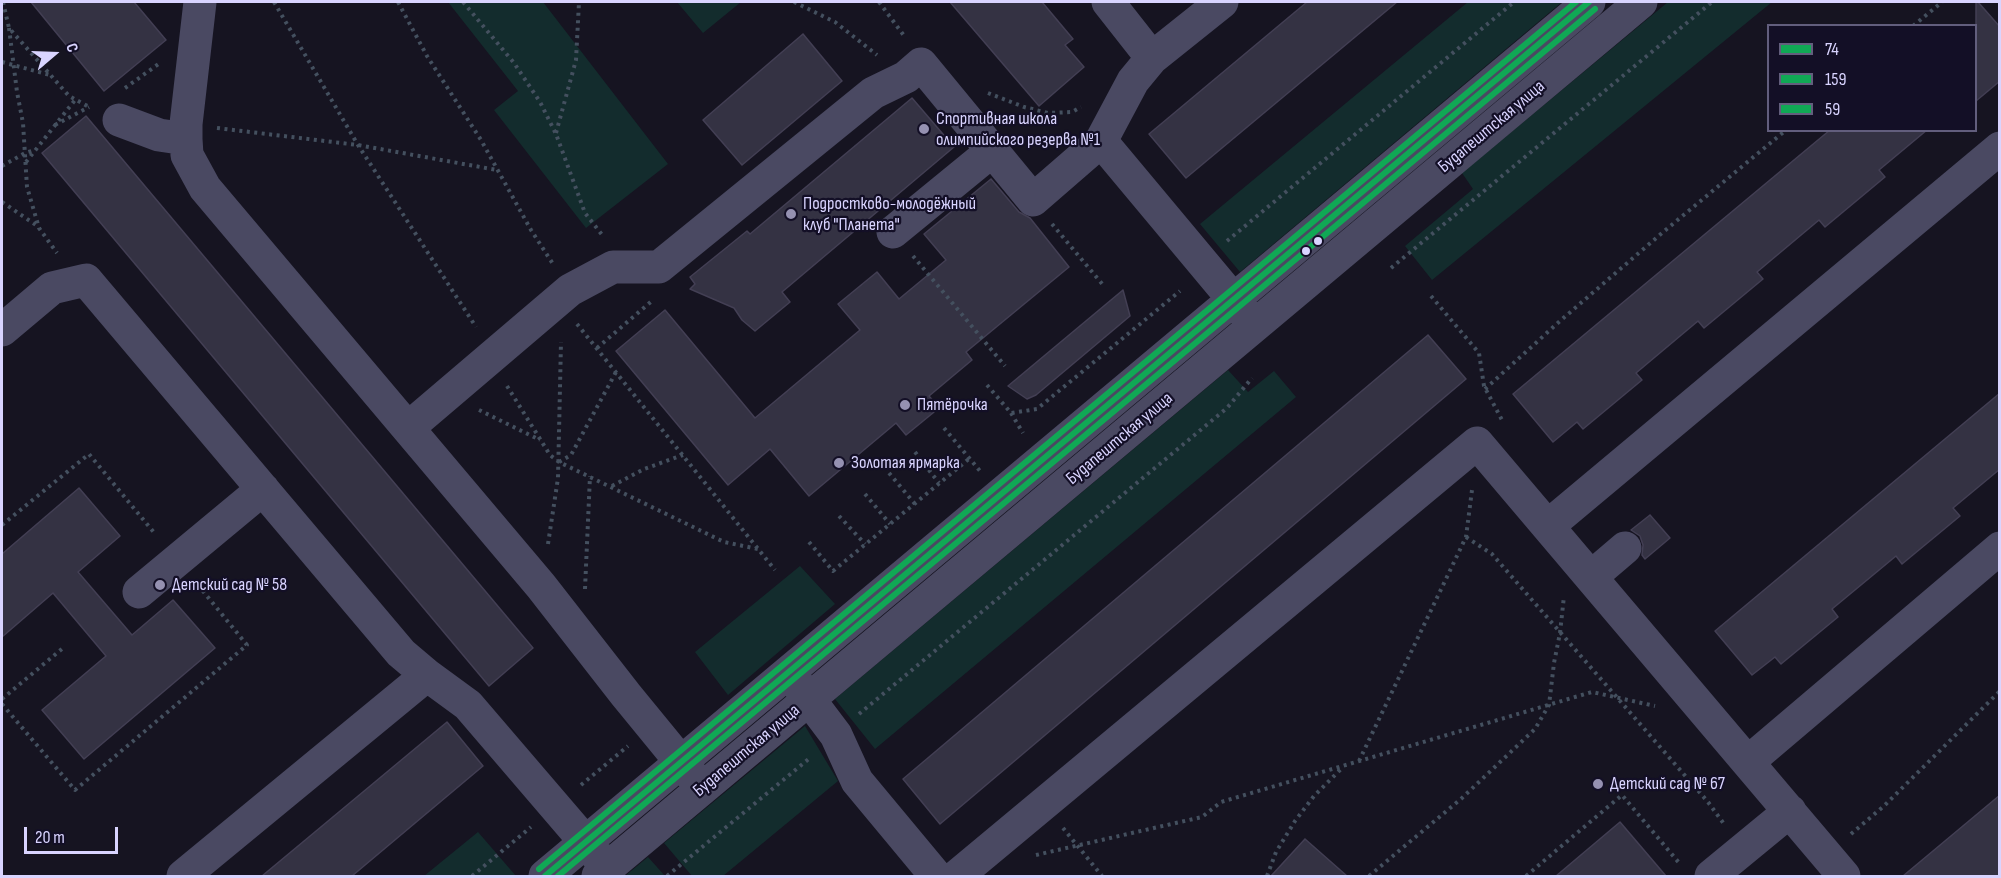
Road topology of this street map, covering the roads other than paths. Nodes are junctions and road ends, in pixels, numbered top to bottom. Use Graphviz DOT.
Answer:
graph roads {
  1 [pos="200,2"];
  2 [pos="1108,2"];
  3 [pos="1222,2"];
  4 [pos="1589,2"];
  5 [pos="1641,2"];
  6 [pos="1152,58"];
  7 [pos="113,104"];
  8 [pos="186,139"];
  9 [pos="1101,141"];
  10 [pos="2000,148"];
  11 [pos="992,151"];
  12 [pos="893,232"];
  13 [pos="1233,300"];
  14 [pos="1255,326"];
  15 [pos="2,330"];
  16 [pos="408,428"];
  17 [pos="263,489"];
  18 [pos="1548,526"];
  19 [pos="1625,548"];
  20 [pos="2000,548"];
  21 [pos="1582,566"];
  22 [pos="139,592"];
  23 [pos="788,672"];
  24 [pos="427,675"];
  25 [pos="810,698"];
  26 [pos="1748,762"];
  27 [pos="681,763"];
  28 [pos="702,789"];
  29 [pos="1790,811"];
  30 [pos="586,842"];
  31 [pos="603,872"];
  32 [pos="1697,872"];
  33 [pos="183,876"];
  34 [pos="545,876"];
  35 [pos="936,876"];
  36 [pos="957,876"];
  37 [pos="1844,876"];
  1 -- 8 [label="street"];
  2 -- 6 [label="street"];
  3 -- 6 [label="street"];
  4 -- 13 [label="street, Будапештская улица"];
  5 -- 14 [label="street, Будапештская улица"];
  6 -- 9 [label="street"];
  7 -- 8 [label="street"];
  8 -- 16 [label="street"];
  9 -- 11 [label="street"];
  9 -- 13 [label="street"];
  10 -- 18 [label="street"];
  11 -- 12 [label="street"];
  11 -- 16 [label="street"];
  13 -- 14 [label="street"];
  13 -- 23 [label="street, Будапештская улица"];
  14 -- 25 [label="street, Будапештская улица"];
  15 -- 17 [label="street"];
  16 -- 27 [label="street"];
  17 -- 22 [label="street"];
  17 -- 24 [label="street"];
  18 -- 21 [label="street"];
  18 -- 36 [label="street"];
  19 -- 21 [label="street"];
  20 -- 26 [label="street"];
  21 -- 26 [label="street"];
  23 -- 25 [label="street"];
  23 -- 27 [label="street, Будапештская улица"];
  24 -- 30 [label="street"];
  24 -- 33 [label="street"];
  25 -- 28 [label="street, Будапештская улица"];
  25 -- 35 [label="street"];
  26 -- 29 [label="street"];
  27 -- 28 [label="street"];
  27 -- 30 [label="street, Будапештская улица"];
  28 -- 31 [label="street, Будапештская улица"];
  29 -- 32 [label="street"];
  29 -- 37 [label="street"];
  30 -- 31 [label="street"];
  30 -- 34 [label="street, Будапештская улица"];
}
